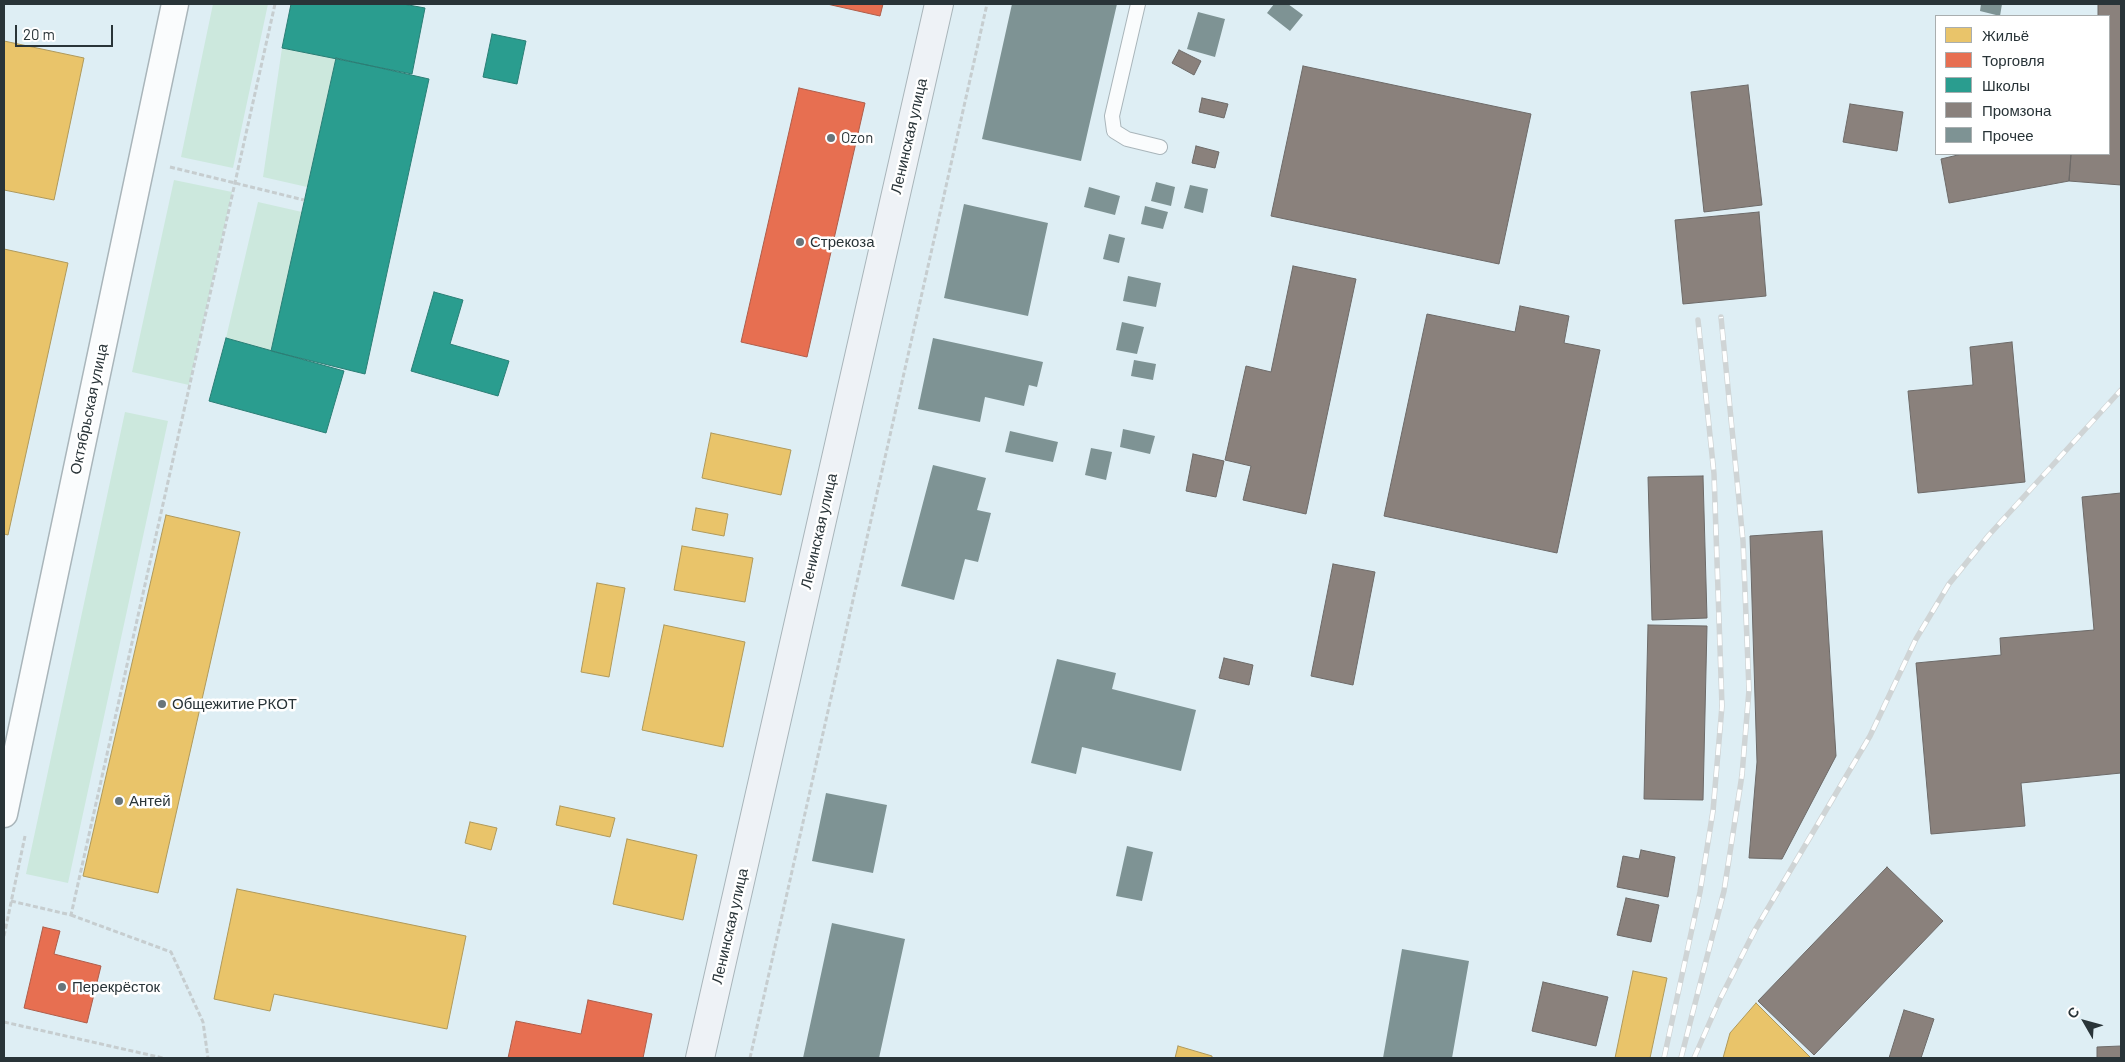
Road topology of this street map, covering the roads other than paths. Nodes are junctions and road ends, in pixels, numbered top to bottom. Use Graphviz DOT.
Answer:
graph roads {
  1 [pos="175,4"];
  2 [pos="939,4"];
  3 [pos="1138,4"];
  4 [pos="1160,147"];
  5 [pos="4,814"];
  6 [pos="700,1058"];
  1 -- 5 [label="street, Октябрьская улица"];
  2 -- 6 [label="main road, Ленинская улица"];
  3 -- 4 [label="lane"];
}
